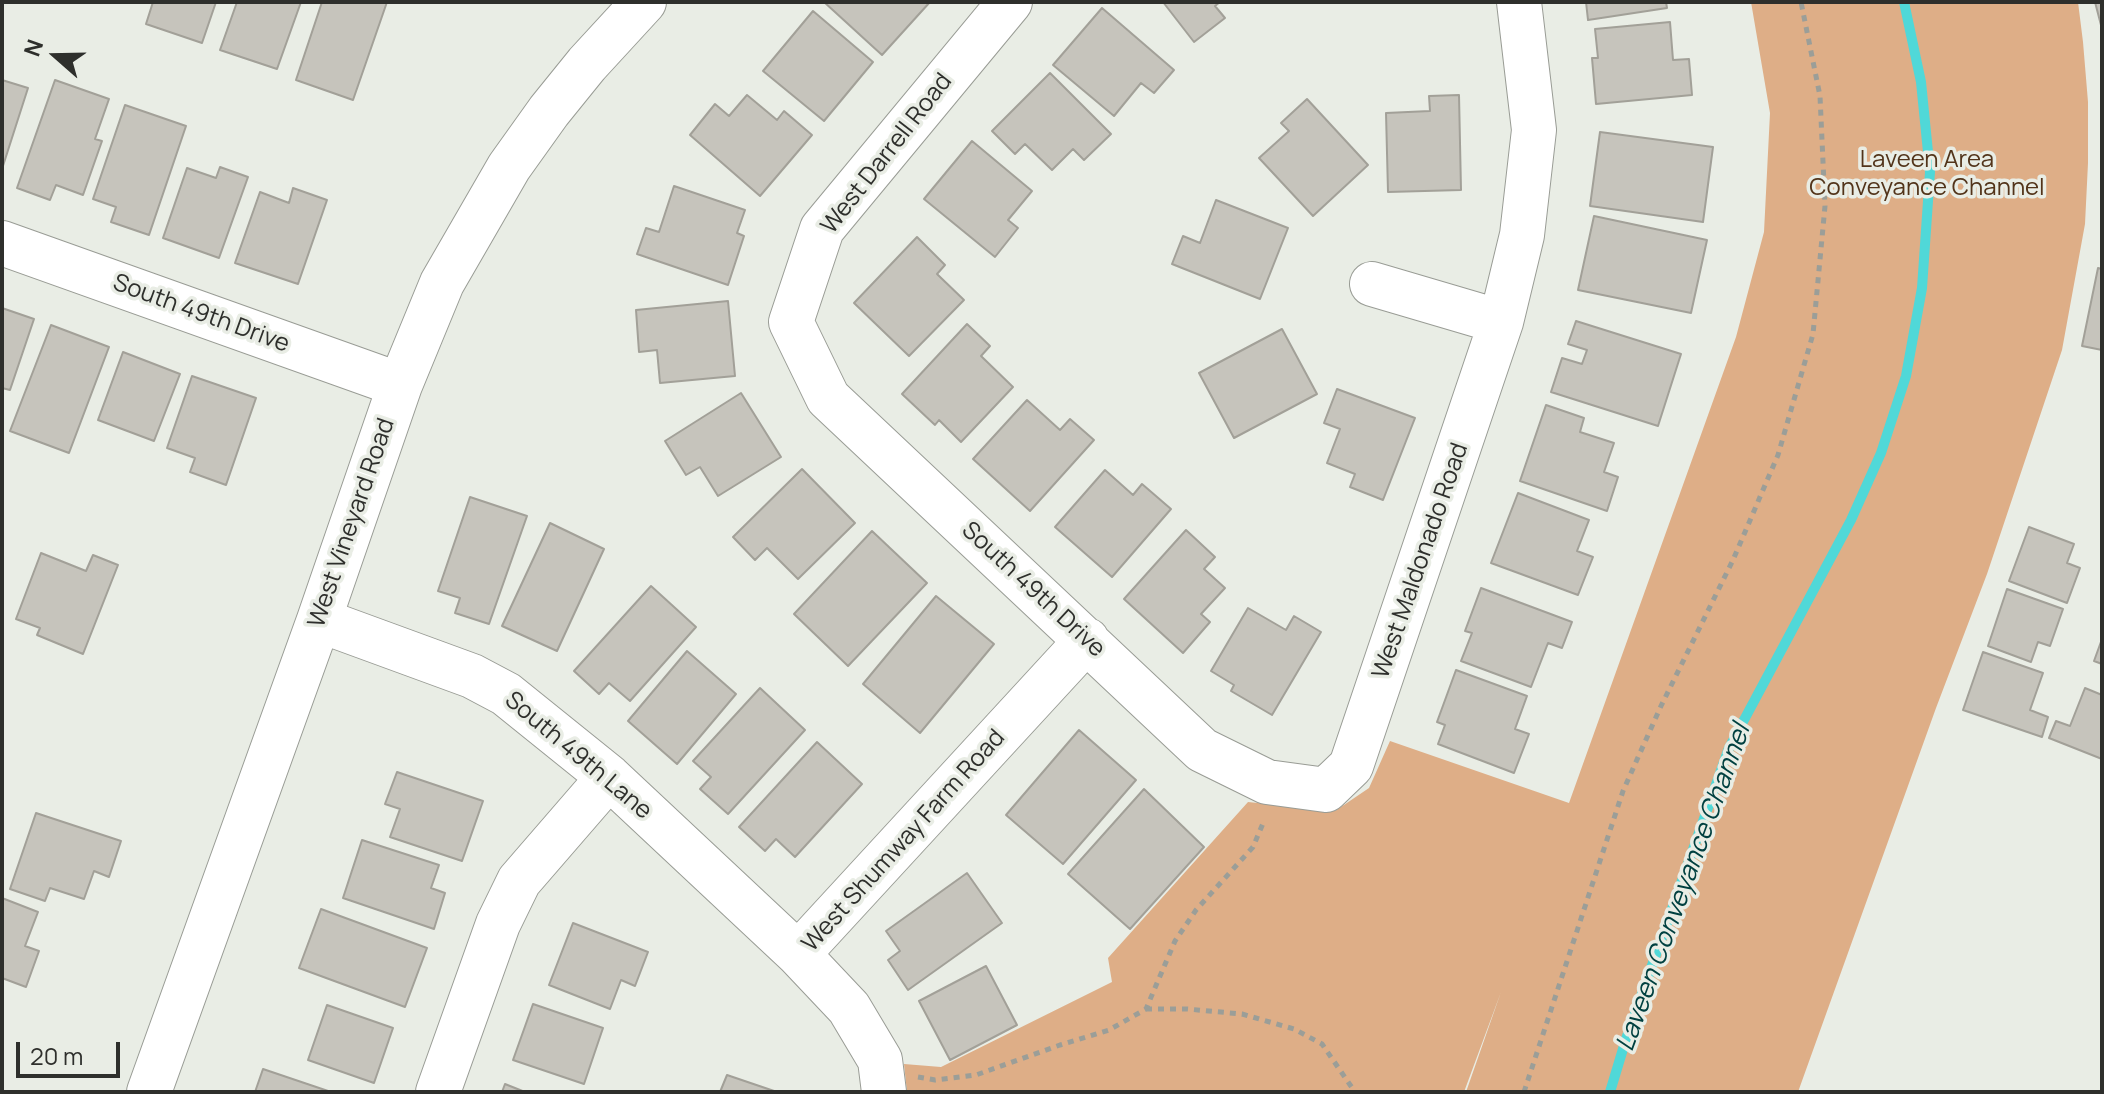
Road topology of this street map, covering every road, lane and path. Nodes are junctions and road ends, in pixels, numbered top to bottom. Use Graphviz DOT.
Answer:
graph roads {
  1 [pos="644,2"];
  2 [pos="1010,2"];
  3 [pos="1519,2"];
  4 [pos="1801,2"];
  5 [pos="2,243"];
  6 [pos="1372,284"];
  7 [pos="791,322"];
  8 [pos="1501,322"];
  9 [pos="400,385"];
  10 [pos="319,620"];
  11 [pos="1087,640"];
  12 [pos="609,777"];
  13 [pos="1267,782"];
  14 [pos="1326,790"];
  15 [pos="798,954"];
  16 [pos="1146,1009"];
  17 [pos="883,1085"];
  18 [pos="149,1092"];
  19 [pos="438,1092"];
  20 [pos="1355,1092"];
  21 [pos="1524,1092"];
  1 -- 9 [label="street, West Vineyard Road"];
  2 -- 7 [label="street, West Darrell Road"];
  3 -- 8 [label="street, West Maldonado Road"];
  4 -- 21 [label="path"];
  5 -- 9 [label="street, South 49th Drive"];
  6 -- 8 [label="street"];
  7 -- 11 [label="street, South 49th Drive"];
  8 -- 14 [label="street, West Maldonado Road"];
  9 -- 10 [label="street, West Vineyard Road"];
  10 -- 12 [label="street, South 49th Lane"];
  10 -- 18 [label="street, West Vineyard Road"];
  11 -- 13 [label="street, South 49th Drive"];
  11 -- 15 [label="street, West Shumway Farm Road"];
  12 -- 15 [label="street, South 49th Lane"];
  12 -- 19 [label="street"];
  13 -- 14 [label="street, South 49th Drive"];
  13 -- 16 [label="path"];
  15 -- 17 [label="street, West Shumway Farm Road"];
  16 -- 17 [label="path"];
  16 -- 20 [label="path"];
}
